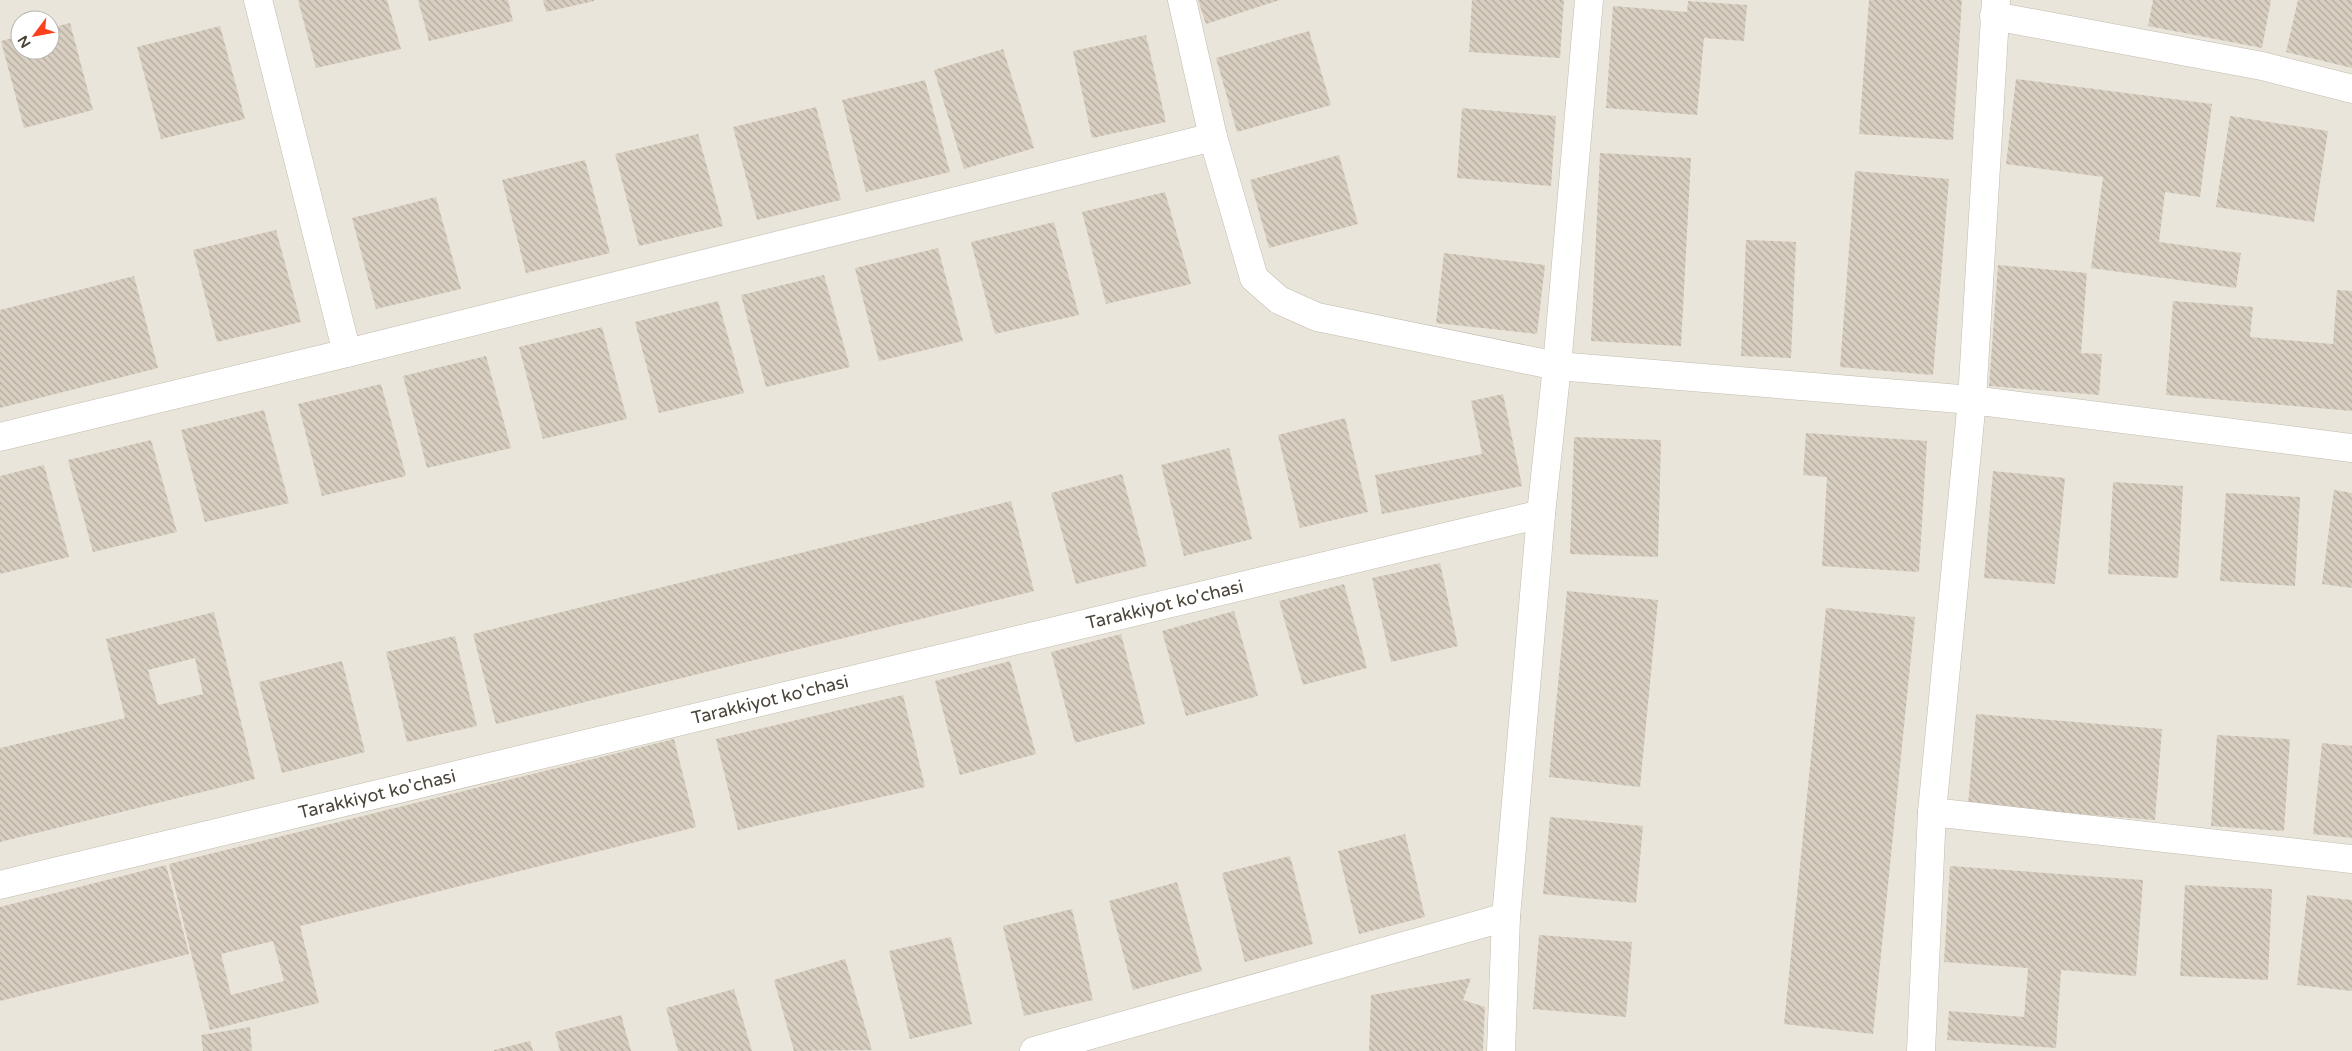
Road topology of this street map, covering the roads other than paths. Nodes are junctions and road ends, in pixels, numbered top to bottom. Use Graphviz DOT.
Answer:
graph roads {
  1 [pos="258,0"];
  2 [pos="1182,0"];
  3 [pos="1589,0"];
  4 [pos="1995,8"];
  5 [pos="2352,89"];
  6 [pos="1213,137"];
  7 [pos="347,353"];
  8 [pos="1557,366"];
  9 [pos="1972,400"];
  10 [pos="0,437"];
  11 [pos="2352,448"];
  12 [pos="1540,514"];
  13 [pos="1932,812"];
  14 [pos="2352,859"];
  15 [pos="0,885"];
  16 [pos="1506,917"];
  17 [pos="1034,1051"];
  18 [pos="1501,1051"];
  19 [pos="1921,1051"];
  1 -- 7 [label="street"];
  2 -- 6 [label="street"];
  3 -- 8 [label="street"];
  4 -- 5 [label="street"];
  4 -- 9 [label="street"];
  6 -- 7 [label="street"];
  6 -- 8 [label="street"];
  7 -- 10 [label="street"];
  8 -- 9 [label="street"];
  8 -- 12 [label="street"];
  9 -- 11 [label="street"];
  9 -- 13 [label="street"];
  12 -- 15 [label="street, Tarakkiyot ko'chasi"];
  12 -- 16 [label="street"];
  13 -- 14 [label="street"];
  13 -- 19 [label="street"];
  16 -- 17 [label="street"];
  16 -- 18 [label="street"];
}
